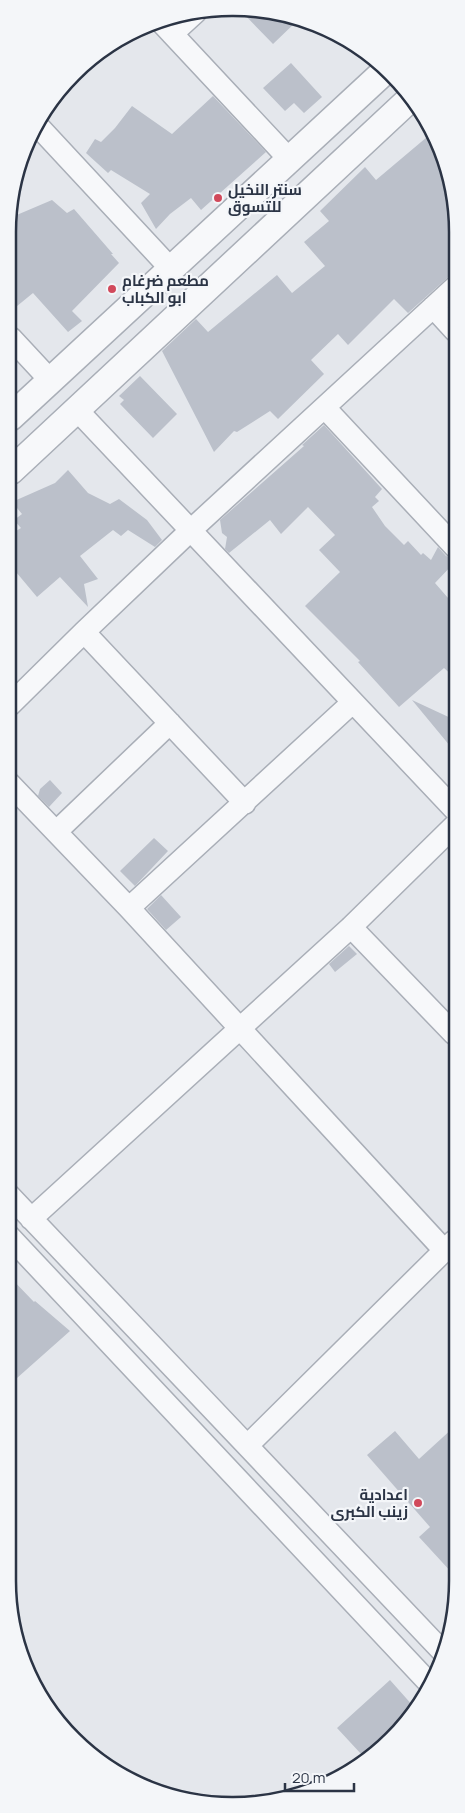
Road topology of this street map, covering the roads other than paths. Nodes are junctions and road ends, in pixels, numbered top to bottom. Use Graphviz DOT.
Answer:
graph roads {
  1 [pos="167,28"];
  2 [pos="380,75"];
  3 [pos="406,103"];
  4 [pos="42,130"];
  5 [pos="290,160"];
  6 [pos="172,270"];
  7 [pos="449,293"];
  8 [pos="433,307"];
  9 [pos="449,324"];
  10 [pos="16,343"];
  11 [pos="51,380"];
  12 [pos="325,408"];
  13 [pos="77,410"];
  14 [pos="17,412"];
  15 [pos="48,437"];
  16 [pos="16,466"];
  17 [pos="190,530"];
  18 [pos="449,541"];
  19 [pos="84,632"];
  20 [pos="16,699"];
  21 [pos="353,702"];
  22 [pos="170,723"];
  23 [pos="16,790"];
  24 [pos="245,803"];
  25 [pos="449,804"];
  26 [pos="449,831"];
  27 [pos="56,832"];
  28 [pos="129,908"];
  29 [pos="351,926"];
  30 [pos="239,1029"];
  31 [pos="449,1029"];
  32 [pos="16,1203"];
  33 [pos="31,1219"];
  34 [pos="16,1244"];
  35 [pos="449,1246"];
  36 [pos="248,1445"];
  37 [pos="438,1647"];
  38 [pos="425,1678"];
  1 -- 5 [label="street"];
  2 -- 5 [label="street"];
  3 -- 13 [label="street"];
  4 -- 6 [label="street"];
  5 -- 6 [label="street"];
  6 -- 11 [label="street"];
  7 -- 8 [label="street"];
  8 -- 9 [label="street"];
  8 -- 12 [label="street"];
  10 -- 11 [label="street"];
  11 -- 14 [label="street"];
  12 -- 17 [label="street"];
  12 -- 18 [label="street"];
  13 -- 15 [label="street"];
  13 -- 17 [label="street"];
  14 -- 15 [label="street"];
  15 -- 16 [label="street"];
  17 -- 19 [label="street"];
  17 -- 21 [label="street"];
  19 -- 20 [label="street"];
  19 -- 22 [label="street"];
  21 -- 24 [label="street"];
  21 -- 25 [label="street"];
  22 -- 24 [label="street"];
  22 -- 27 [label="street"];
  23 -- 27 [label="street"];
  24 -- 28 [label="street"];
  26 -- 29 [label="street"];
  27 -- 28 [label="street"];
  28 -- 30 [label="street"];
  29 -- 30 [label="street"];
  29 -- 31 [label="street"];
  30 -- 33 [label="street"];
  30 -- 35 [label="street"];
  32 -- 33 [label="street"];
  33 -- 36 [label="street"];
  34 -- 38 [label="street"];
  35 -- 36 [label="street"];
  36 -- 37 [label="street"];
}
